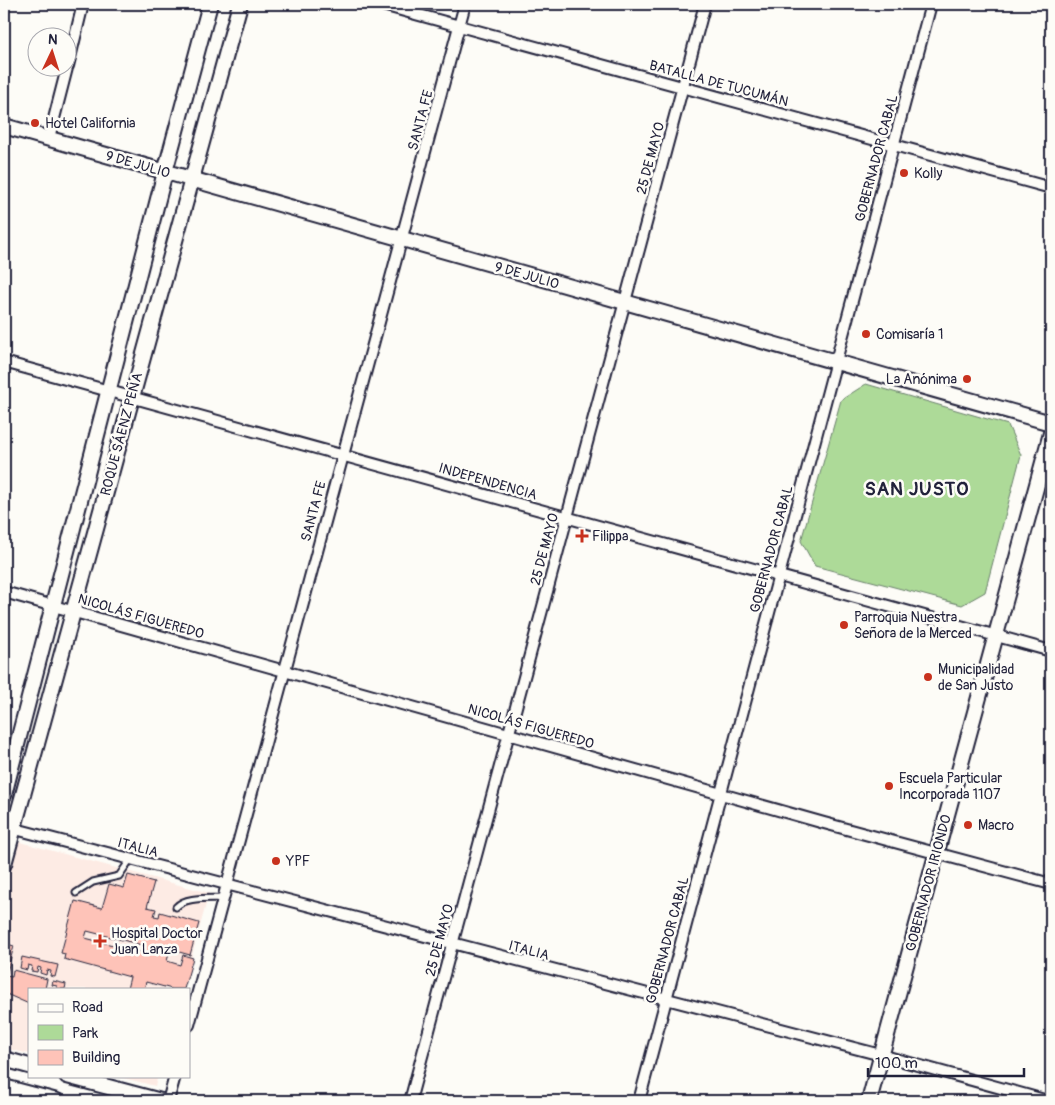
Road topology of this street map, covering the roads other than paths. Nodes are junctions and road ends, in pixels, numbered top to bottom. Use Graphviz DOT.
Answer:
graph roads {
  1 [pos="83,4"];
  2 [pos="210,4"];
  3 [pos="240,4"];
  4 [pos="379,4"];
  5 [pos="465,4"];
  6 [pos="705,4"];
  7 [pos="931,4"];
  8 [pos="459,26"];
  9 [pos="77,28"];
  10 [pos="64,78"];
  11 [pos="683,87"];
  12 [pos="4,126"];
  13 [pos="49,138"];
  14 [pos="893,145"];
  15 [pos="165,172"];
  16 [pos="191,179"];
  17 [pos="1051,188"];
  18 [pos="401,239"];
  19 [pos="625,303"];
  20 [pos="4,362"];
  21 [pos="835,363"];
  22 [pos="108,390"];
  23 [pos="132,397"];
  24 [pos="1051,423"];
  25 [pos="1051,433"];
  26 [pos="343,456"];
  27 [pos="567,518"];
  28 [pos="778,576"];
  29 [pos="4,592"];
  30 [pos="52,606"];
  31 [pos="73,612"];
  32 [pos="996,636"];
  33 [pos="1051,651"];
  34 [pos="284,671"];
  35 [pos="509,734"];
  36 [pos="720,793"];
  37 [pos="4,795"];
  38 [pos="8,827"];
  39 [pos="936,853"];
  40 [pos="130,859"];
  41 [pos="4,864"];
  42 [pos="227,884"];
  43 [pos="1051,884"];
  44 [pos="76,893"];
  45 [pos="223,898"];
  46 [pos="176,907"];
  47 [pos="452,944"];
  48 [pos="666,1000"];
  49 [pos="190,1021"];
  50 [pos="881,1056"];
  51 [pos="4,1059"];
  52 [pos="28,1066"];
  53 [pos="75,1078"];
  54 [pos="174,1078"];
  55 [pos="4,1087"];
  56 [pos="57,1101"];
  57 [pos="161,1101"];
  58 [pos="168,1101"];
  59 [pos="410,1101"];
  60 [pos="639,1101"];
  61 [pos="869,1101"];
  62 [pos="1048,1101"];
  1 -- 9 [label="street"];
  2 -- 15 [label="main road, ROQUE SÁENZ PEÑA"];
  3 -- 16 [label="main road, ROQUE SÁENZ PEÑA"];
  4 -- 8 [label="street, BATALLA DE TUCUMÁN"];
  5 -- 8 [label="street, SANTA FE"];
  6 -- 11 [label="street, 25 DE MAYO"];
  7 -- 14 [label="street, GOBERNADOR CABAL"];
  8 -- 11 [label="street, BATALLA DE TUCUMÁN"];
  8 -- 18 [label="street, SANTA FE"];
  10 -- 13 [label="street"];
  11 -- 14 [label="street, BATALLA DE TUCUMÁN"];
  11 -- 19 [label="street, 25 DE MAYO"];
  12 -- 13 [label="main road, 9 DE JULIO"];
  13 -- 15 [label="main road, 9 DE JULIO"];
  14 -- 17 [label="street, BATALLA DE TUCUMÁN"];
  14 -- 21 [label="street, GOBERNADOR CABAL"];
  15 -- 16 [label="main road, 9 DE JULIO"];
  15 -- 22 [label="main road, ROQUE SÁENZ PEÑA"];
  16 -- 18 [label="main road, 9 DE JULIO"];
  16 -- 23 [label="main road, ROQUE SÁENZ PEÑA"];
  18 -- 19 [label="main road, 9 DE JULIO"];
  18 -- 26 [label="street, SANTA FE"];
  19 -- 21 [label="main road, 9 DE JULIO"];
  19 -- 27 [label="street, 25 DE MAYO"];
  20 -- 22 [label="street, INDEPENDENCIA"];
  21 -- 24 [label="main road, 9 DE JULIO"];
  21 -- 28 [label="street, GOBERNADOR CABAL"];
  22 -- 23 [label="street, INDEPENDENCIA"];
  22 -- 30 [label="main road, ROQUE SÁENZ PEÑA"];
  23 -- 26 [label="street, INDEPENDENCIA"];
  23 -- 31 [label="main road, ROQUE SÁENZ PEÑA"];
  25 -- 32 [label="main road, GOBERNADOR IRIONDO"];
  26 -- 27 [label="street, INDEPENDENCIA"];
  26 -- 34 [label="street, SANTA FE"];
  27 -- 28 [label="street, INDEPENDENCIA"];
  27 -- 35 [label="street, 25 DE MAYO"];
  28 -- 32 [label="street, INDEPENDENCIA"];
  28 -- 36 [label="street, GOBERNADOR CABAL"];
  29 -- 30 [label="street, NICOLÁS FIGUEREDO"];
  30 -- 31 [label="street, NICOLÁS FIGUEREDO"];
  30 -- 37 [label="main road, ROQUE SÁENZ PEÑA"];
  31 -- 34 [label="street, NICOLÁS FIGUEREDO"];
  31 -- 38 [label="main road, ROQUE SÁENZ PEÑA"];
  32 -- 33 [label="street, INDEPENDENCIA"];
  32 -- 39 [label="main road, GOBERNADOR IRIONDO"];
  34 -- 35 [label="street, NICOLÁS FIGUEREDO"];
  34 -- 42 [label="street, SANTA FE"];
  35 -- 36 [label="street, NICOLÁS FIGUEREDO"];
  35 -- 47 [label="street, 25 DE MAYO"];
  36 -- 39 [label="street, NICOLÁS FIGUEREDO"];
  36 -- 48 [label="street, GOBERNADOR CABAL"];
  38 -- 40 [label="street, ITALIA"];
  38 -- 41 [label="main road, ROQUE SÁENZ PEÑA"];
  39 -- 43 [label="street, NICOLÁS FIGUEREDO"];
  39 -- 50 [label="main road, GOBERNADOR IRIONDO"];
  40 -- 42 [label="street, ITALIA"];
  40 -- 44 [label="lane"];
  42 -- 45 [label="street, SANTA FE"];
  42 -- 47 [label="street, ITALIA"];
  45 -- 46 [label="lane"];
  45 -- 49 [label="street, SANTA FE"];
  47 -- 48 [label="street, ITALIA"];
  47 -- 59 [label="street, 25 DE MAYO"];
  48 -- 50 [label="street, ITALIA"];
  48 -- 60 [label="street, GOBERNADOR CABAL"];
  50 -- 61 [label="main road, GOBERNADOR IRIONDO"];
  50 -- 62 [label="street, ITALIA"];
  51 -- 52 [label="main road"];
  53 -- 57 [label="main road"];
  54 -- 58 [label="street"];
  55 -- 56 [label="main road"];
}
